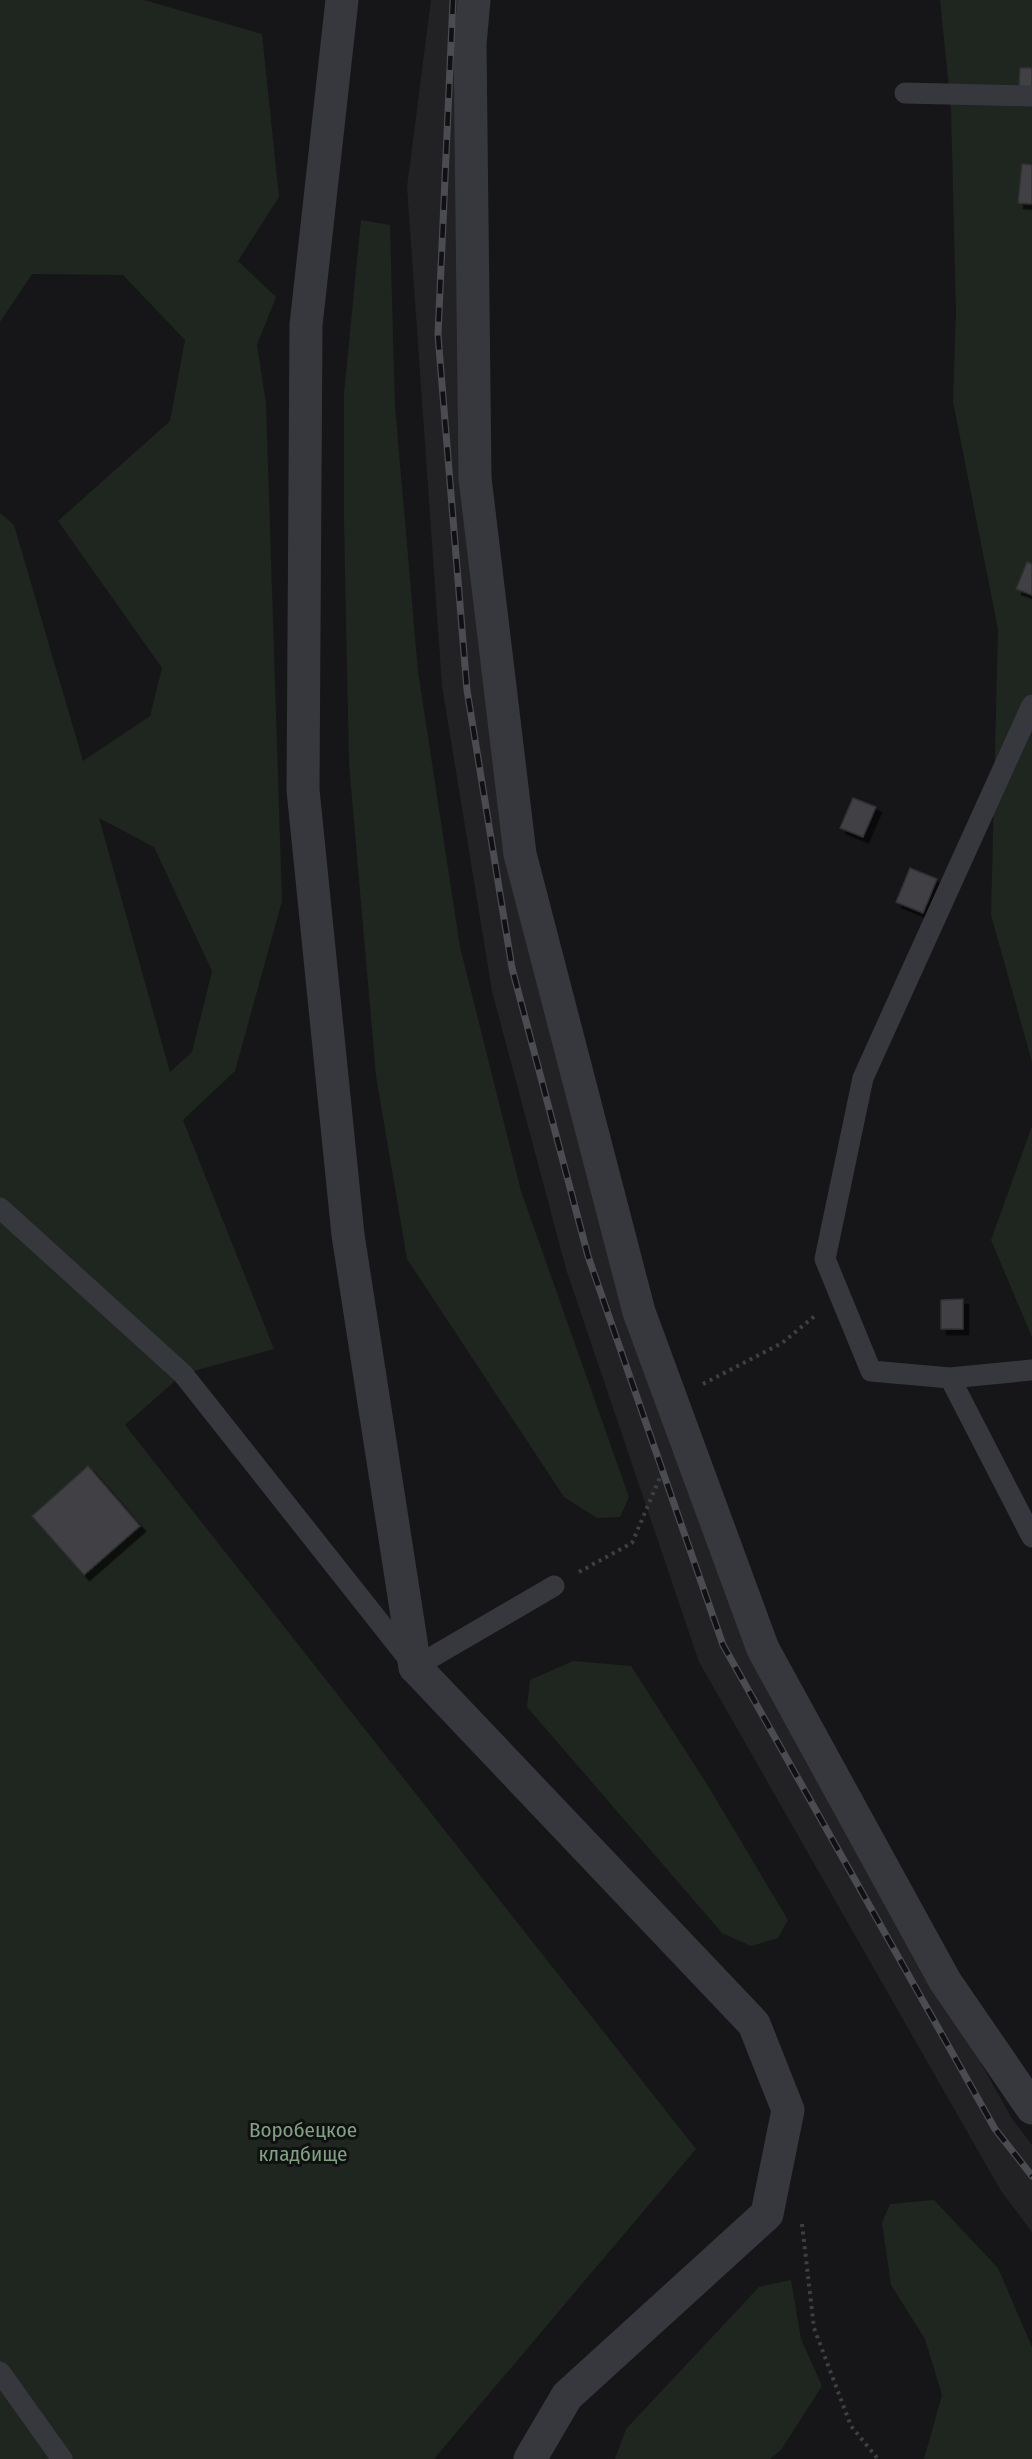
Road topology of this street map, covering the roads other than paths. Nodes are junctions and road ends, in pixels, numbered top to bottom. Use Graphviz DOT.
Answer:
graph roads {
  1 [pos="342,0"];
  2 [pos="474,0"];
  3 [pos="905,93"];
  4 [pos="1032,96"];
  5 [pos="1032,705"];
  6 [pos="0,1208"];
  7 [pos="1032,1370"];
  8 [pos="950,1378"];
  9 [pos="1032,1537"];
  10 [pos="554,1586"];
  11 [pos="415,1668"];
  12 [pos="1032,2108"];
  13 [pos="0,2372"];
  14 [pos="62,2459"];
  15 [pos="530,2459"];
  1 -- 11 [label="street"];
  2 -- 12 [label="street"];
  3 -- 4 [label="lane"];
  5 -- 8 [label="lane"];
  6 -- 11 [label="lane"];
  7 -- 8 [label="lane"];
  8 -- 9 [label="lane"];
  10 -- 11 [label="lane"];
  11 -- 15 [label="street"];
  13 -- 14 [label="lane"];
}
